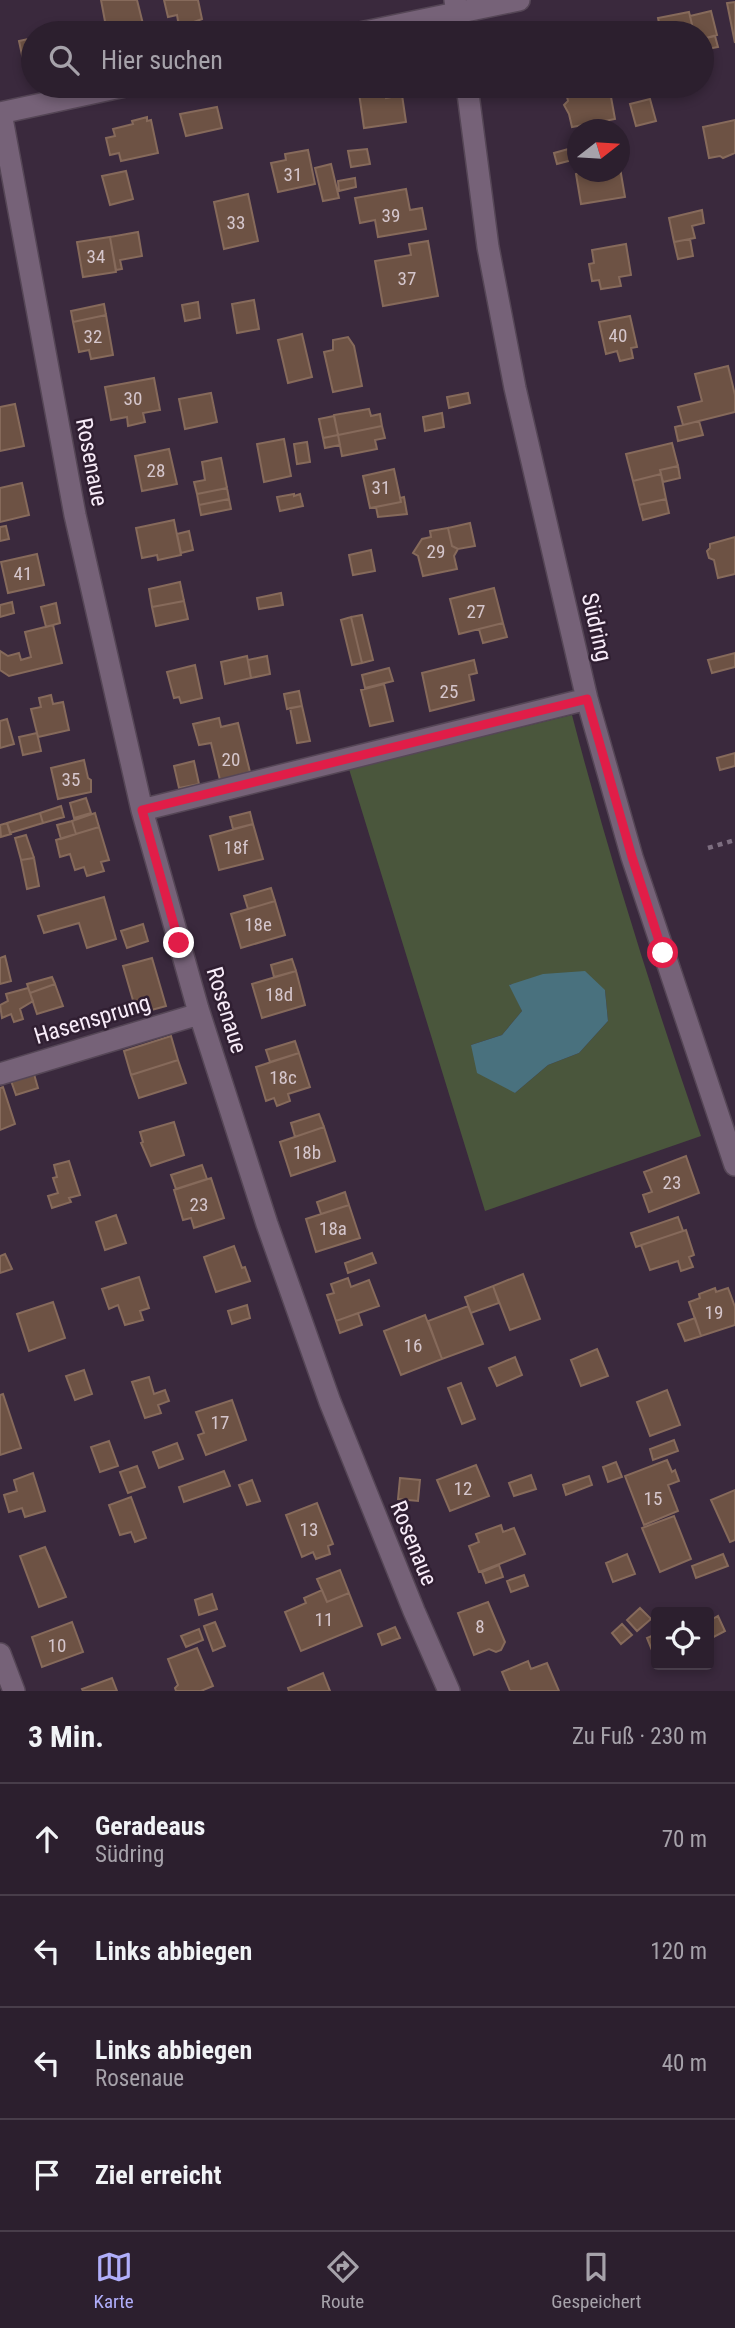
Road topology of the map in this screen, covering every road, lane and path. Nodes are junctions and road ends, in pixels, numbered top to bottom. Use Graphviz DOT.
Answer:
graph roads {
  1 [pos="519,0"];
  2 [pos="455,6"];
  3 [pos="402,21"];
  4 [pos="70,98"];
  5 [pos="469,98"];
  6 [pos="1,113"];
  7 [pos="587,699"];
  8 [pos="142,810"];
  9 [pos="735,840"];
  10 [pos="708,848"];
  11 [pos="199,1014"];
  12 [pos="0,1074"];
  13 [pos="735,1165"];
  14 [pos="0,1654"];
  15 [pos="14,1691"];
  16 [pos="449,1691"];
  1 -- 2 [label="street"];
  2 -- 3 [label="street"];
  4 -- 6 [label="street"];
  5 -- 7 [label="street, Südring"];
  6 -- 8 [label="street, Rosenaue"];
  7 -- 8 [label="street"];
  7 -- 13 [label="street, Südring"];
  8 -- 11 [label="street, Rosenaue"];
  9 -- 10 [label="path"];
  11 -- 12 [label="street, Hasensprung"];
  11 -- 16 [label="street, Rosenaue"];
  14 -- 15 [label="street"];
}
